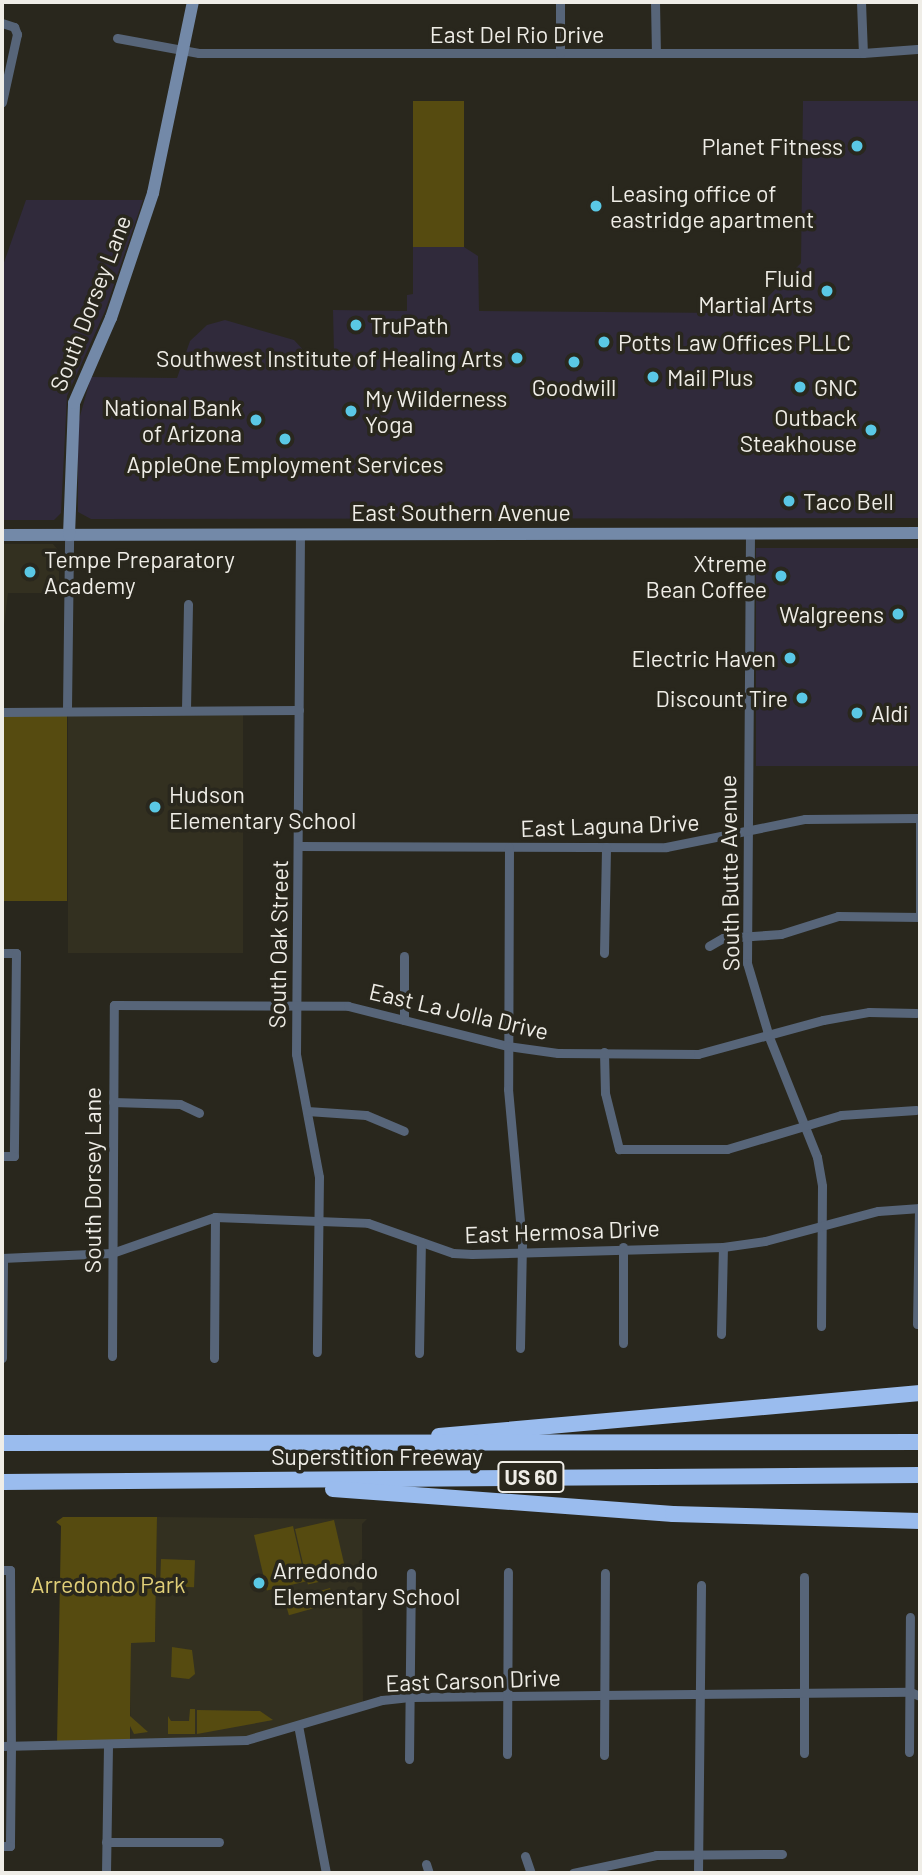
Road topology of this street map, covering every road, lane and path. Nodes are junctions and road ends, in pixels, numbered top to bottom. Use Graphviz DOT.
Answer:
graph roads {
  1 [pos="193,2"];
  2 [pos="560,2"];
  3 [pos="656,2"];
  4 [pos="861,2"];
  5 [pos="2,23"];
  6 [pos="117,38"];
  7 [pos="917,49"];
  8 [pos="185,52"];
  9 [pos="560,53"];
  10 [pos="656,53"];
  11 [pos="863,53"];
  12 [pos="2,102"];
  13 [pos="300,533"];
  14 [pos="750,533"];
  15 [pos="920,533"];
  16 [pos="2,535"];
  17 [pos="69,535"];
  18 [pos="188,604"];
  19 [pos="67,709"];
  20 [pos="186,709"];
  21 [pos="299,710"];
  22 [pos="2,712"];
  23 [pos="920,818"];
  24 [pos="745,831"];
  25 [pos="298,846"];
  26 [pos="606,847"];
  27 [pos="509,848"];
  28 [pos="920,917"];
  29 [pos="746,938"];
  30 [pos="709,946"];
  31 [pos="2,953"];
  32 [pos="604,953"];
  33 [pos="404,957"];
  34 [pos="297,1004"];
  35 [pos="114,1005"];
  36 [pos="916,1013"];
  37 [pos="404,1020"];
  38 [pos="769,1037"];
  39 [pos="507,1046"];
  40 [pos="604,1052"];
  41 [pos="2,1055"];
  42 [pos="13,1055"];
  43 [pos="113,1102"];
  44 [pos="916,1110"];
  45 [pos="307,1111"];
  46 [pos="199,1113"];
  47 [pos="806,1126"];
  48 [pos="404,1131"];
  49 [pos="2,1156"];
  50 [pos="919,1208"];
  51 [pos="215,1217"];
  52 [pos="319,1218"];
  53 [pos="823,1226"];
  54 [pos="421,1242"];
  55 [pos="623,1247"];
  56 [pos="723,1247"];
  57 [pos="112,1253"];
  58 [pos="522,1253"];
  59 [pos="2,1258"];
  60 [pos="917,1324"];
  61 [pos="821,1326"];
  62 [pos="721,1334"];
  63 [pos="623,1343"];
  64 [pos="520,1348"];
  65 [pos="317,1352"];
  66 [pos="419,1353"];
  67 [pos="112,1356"];
  68 [pos="214,1358"];
  69 [pos="3,1359"];
  70 [pos="920,1393"];
  71 [pos="920,1442"];
  72 [pos="2,1443"];
  73 [pos="339,1446"];
  74 [pos="920,1477"];
  75 [pos="215,1480"];
  76 [pos="2,1482"];
  77 [pos="920,1521"];
  78 [pos="6,1570"];
  79 [pos="508,1572"];
  80 [pos="411,1573"];
  81 [pos="605,1573"];
  82 [pos="804,1577"];
  83 [pos="701,1586"];
  84 [pos="910,1617"];
  85 [pos="920,1688"];
  86 [pos="910,1692"];
  87 [pos="803,1693"];
  88 [pos="702,1694"];
  89 [pos="507,1696"];
  90 [pos="604,1696"];
  91 [pos="920,1696"];
  92 [pos="410,1697"];
  93 [pos="298,1725"];
  94 [pos="108,1744"];
  95 [pos="6,1746"];
  96 [pos="909,1752"];
  97 [pos="804,1753"];
  98 [pos="507,1754"];
  99 [pos="604,1755"];
  100 [pos="409,1759"];
  101 [pos="106,1842"];
  102 [pos="219,1842"];
  103 [pos="6,1846"];
  104 [pos="698,1854"];
  105 [pos="782,1854"];
  106 [pos="525,1856"];
  107 [pos="106,1873"];
  108 [pos="326,1873"];
  109 [pos="531,1873"];
  110 [pos="573,1873"];
  111 [pos="698,1873"];
  1 -- 8 [label="main road, South Dorsey Lane"];
  2 -- 9 [label="street"];
  3 -- 10 [label="street"];
  4 -- 11 [label="street"];
  5 -- 12 [label="street"];
  6 -- 8 [label="street, East Del Rio Drive"];
  7 -- 11 [label="street, East Del Rio Drive"];
  8 -- 9 [label="street, East Del Rio Drive"];
  8 -- 17 [label="main road, South Dorsey Lane"];
  9 -- 10 [label="street, East Del Rio Drive"];
  10 -- 11 [label="street, East Del Rio Drive"];
  13 -- 14 [label="main road, East Southern Avenue"];
  13 -- 17 [label="main road, East Southern Avenue"];
  13 -- 21 [label="street, South Oak Street"];
  14 -- 15 [label="main road, East Southern Avenue"];
  14 -- 24 [label="street, South Butte Avenue"];
  16 -- 17 [label="main road, East Southern Avenue"];
  17 -- 19 [label="street, South Dorsey Lane"];
  18 -- 20 [label="street"];
  19 -- 20 [label="street"];
  19 -- 22 [label="street"];
  20 -- 21 [label="street"];
  21 -- 25 [label="street, South Oak Street"];
  23 -- 24 [label="street, East Laguna Drive"];
  23 -- 28 [label="street"];
  24 -- 26 [label="street, East Laguna Drive"];
  24 -- 29 [label="street, South Butte Avenue"];
  25 -- 27 [label="street, East Laguna Drive"];
  25 -- 34 [label="street, South Oak Street"];
  26 -- 27 [label="street, East Laguna Drive"];
  26 -- 32 [label="street"];
  27 -- 39 [label="street"];
  28 -- 29 [label="street"];
  29 -- 30 [label="street"];
  29 -- 38 [label="street, South Butte Avenue"];
  31 -- 42 [label="street"];
  33 -- 37 [label="street"];
  34 -- 35 [label="street, East La Jolla Drive"];
  34 -- 37 [label="street, East La Jolla Drive"];
  34 -- 45 [label="street, South Oak Street"];
  35 -- 43 [label="street, South Dorsey Lane"];
  36 -- 38 [label="street, East La Jolla Drive"];
  37 -- 39 [label="street, East La Jolla Drive"];
  38 -- 40 [label="street, East La Jolla Drive"];
  38 -- 47 [label="street, South Butte Avenue"];
  39 -- 40 [label="street, East La Jolla Drive"];
  39 -- 58 [label="street"];
  40 -- 47 [label="street"];
  41 -- 42 [label="street"];
  42 -- 49 [label="street"];
  43 -- 46 [label="street"];
  43 -- 57 [label="street, South Dorsey Lane"];
  44 -- 47 [label="street"];
  45 -- 48 [label="street"];
  45 -- 52 [label="street, South Oak Street"];
  47 -- 53 [label="street, South Butte Avenue"];
  50 -- 53 [label="street, East Hermosa Drive"];
  50 -- 60 [label="street"];
  51 -- 52 [label="street, East Hermosa Drive"];
  51 -- 57 [label="street, East Hermosa Drive"];
  51 -- 68 [label="street"];
  52 -- 54 [label="street, East Hermosa Drive"];
  52 -- 65 [label="street, South Oak Street"];
  53 -- 56 [label="street, East Hermosa Drive"];
  53 -- 61 [label="street, South Butte Avenue"];
  54 -- 58 [label="street, East Hermosa Drive"];
  54 -- 66 [label="street"];
  55 -- 56 [label="street, East Hermosa Drive"];
  55 -- 58 [label="street, East Hermosa Drive"];
  55 -- 63 [label="street"];
  56 -- 62 [label="street"];
  57 -- 59 [label="street, East Hermosa Drive"];
  57 -- 67 [label="street, South Dorsey Lane"];
  58 -- 64 [label="street"];
  59 -- 69 [label="street"];
  70 -- 73 [label="highway"];
  71 -- 73 [label="highway, Superstition Freeway / US 60"];
  72 -- 73 [label="highway, Superstition Freeway / US 60"];
  74 -- 75 [label="highway, Superstition Freeway / US 60"];
  75 -- 76 [label="highway, Superstition Freeway / US 60"];
  75 -- 77 [label="highway"];
  78 -- 95 [label="street"];
  79 -- 89 [label="street"];
  80 -- 92 [label="street"];
  81 -- 90 [label="street"];
  82 -- 87 [label="street"];
  83 -- 88 [label="street"];
  84 -- 86 [label="street"];
  85 -- 86 [label="street, East Carson Drive"];
  86 -- 87 [label="street, East Carson Drive"];
  86 -- 91 [label="street, East Carson Drive"];
  86 -- 96 [label="street"];
  87 -- 88 [label="street, East Carson Drive"];
  87 -- 97 [label="street"];
  88 -- 90 [label="street, East Carson Drive"];
  88 -- 104 [label="street"];
  89 -- 90 [label="street, East Carson Drive"];
  89 -- 92 [label="street, East Carson Drive"];
  89 -- 98 [label="street"];
  90 -- 99 [label="street"];
  92 -- 93 [label="street, East Carson Drive"];
  92 -- 100 [label="street"];
  93 -- 94 [label="street, East Carson Drive"];
  93 -- 108 [label="street"];
  94 -- 95 [label="street, East Carson Drive"];
  94 -- 101 [label="street"];
  95 -- 103 [label="street"];
  101 -- 102 [label="street"];
  101 -- 107 [label="street"];
  104 -- 105 [label="street"];
  104 -- 110 [label="street"];
  104 -- 111 [label="street"];
  106 -- 109 [label="street"];
}
